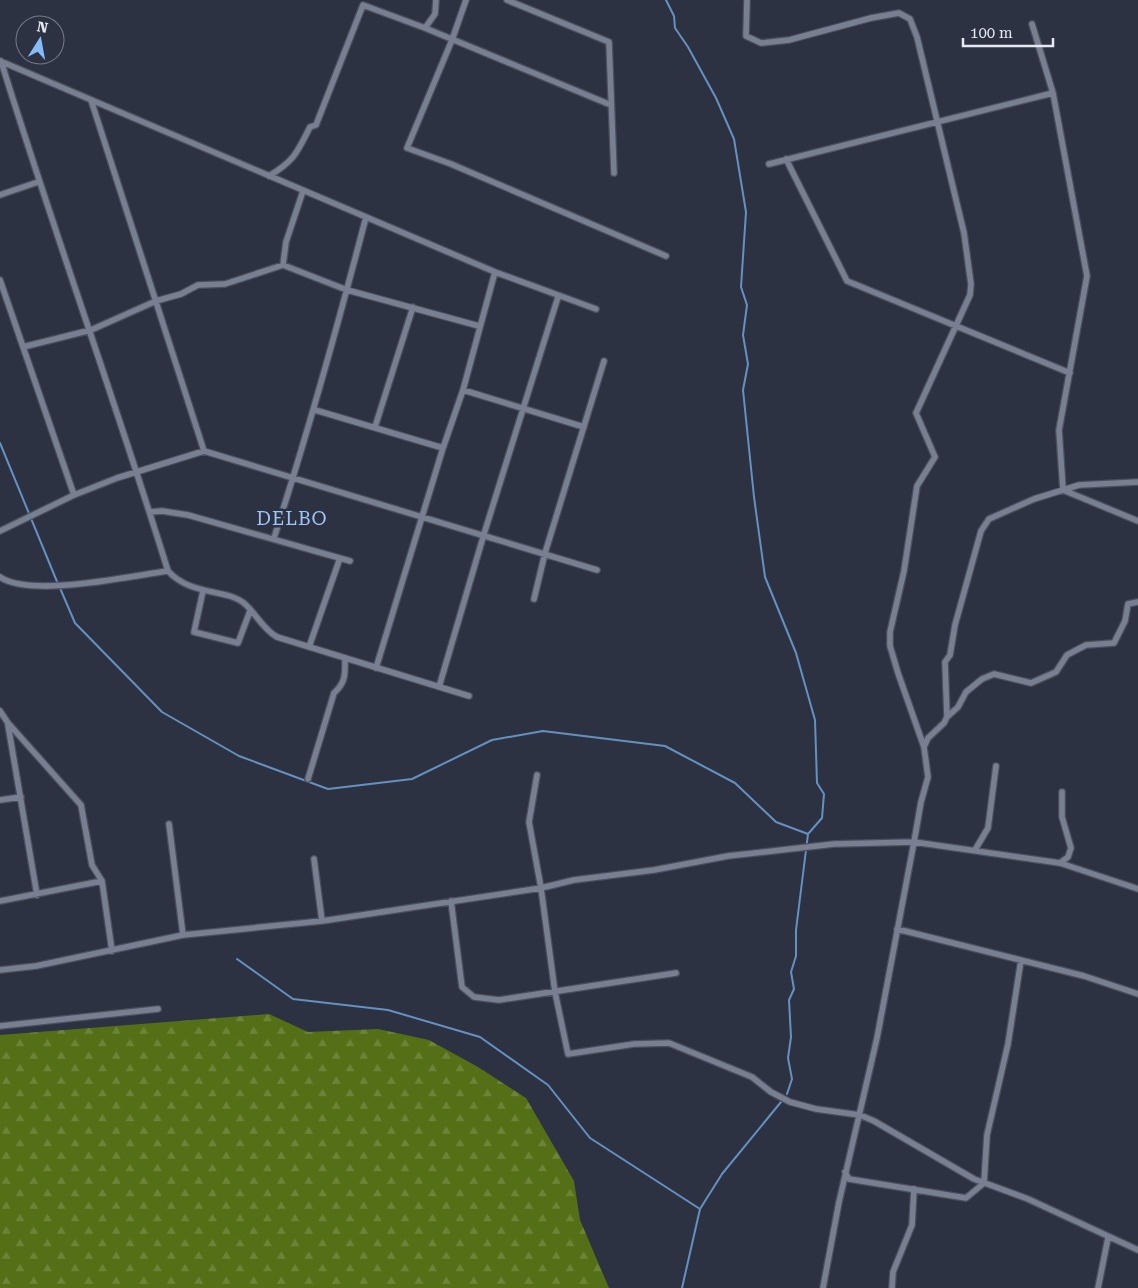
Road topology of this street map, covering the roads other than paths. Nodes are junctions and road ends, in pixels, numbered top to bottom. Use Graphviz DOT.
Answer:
graph roads {
  1 [pos="436,0"];
  2 [pos="466,0"];
  3 [pos="507,0"];
  4 [pos="747,0"];
  5 [pos="1032,24"];
  6 [pos="425,28"];
  7 [pos="452,40"];
  8 [pos="1,61"];
  9 [pos="1053,93"];
  10 [pos="91,100"];
  11 [pos="611,105"];
  12 [pos="937,122"];
  13 [pos="786,159"];
  14 [pos="769,164"];
  15 [pos="614,173"];
  16 [pos="269,176"];
  17 [pos="38,182"];
  18 [pos="303,191"];
  19 [pos="0,195"];
  20 [pos="366,216"];
  21 [pos="666,256"];
  22 [pos="283,266"];
  23 [pos="495,272"];
  24 [pos="0,280"];
  25 [pos="347,290"];
  26 [pos="558,297"];
  27 [pos="156,301"];
  28 [pos="413,308"];
  29 [pos="596,309"];
  30 [pos="479,326"];
  31 [pos="956,327"];
  32 [pos="91,330"];
  33 [pos="23,347"];
  34 [pos="604,361"];
  35 [pos="1070,373"];
  36 [pos="463,390"];
  37 [pos="523,409"];
  38 [pos="315,410"];
  39 [pos="375,427"];
  40 [pos="584,427"];
  41 [pos="442,448"];
  42 [pos="204,451"];
  43 [pos="136,473"];
  44 [pos="294,477"];
  45 [pos="1138,482"];
  46 [pos="1063,490"];
  47 [pos="74,495"];
  48 [pos="150,512"];
  49 [pos="422,515"];
  50 [pos="1138,521"];
  51 [pos="0,531"];
  52 [pos="484,534"];
  53 [pos="274,538"];
  54 [pos="545,552"];
  55 [pos="340,558"];
  56 [pos="350,561"];
  57 [pos="597,570"];
  58 [pos="168,571"];
  59 [pos="0,577"];
  60 [pos="202,591"];
  61 [pos="534,599"];
  62 [pos="1138,602"];
  63 [pos="250,611"];
  64 [pos="309,647"];
  65 [pos="345,658"];
  66 [pos="376,668"];
  67 [pos="439,687"];
  68 [pos="469,696"];
  69 [pos="0,711"];
  70 [pos="946,717"];
  71 [pos="8,722"];
  72 [pos="924,747"];
  73 [pos="996,766"];
  74 [pos="537,775"];
  75 [pos="308,779"];
  76 [pos="1062,792"];
  77 [pos="21,798"];
  78 [pos="0,800"];
  79 [pos="169,824"];
  80 [pos="914,842"];
  81 [pos="975,850"];
  82 [pos="314,859"];
  83 [pos="1060,862"];
  84 [pos="102,881"];
  85 [pos="541,888"];
  86 [pos="1138,889"];
  87 [pos="37,895"];
  88 [pos="0,901"];
  89 [pos="451,901"];
  90 [pos="322,921"];
  91 [pos="897,929"];
  92 [pos="183,935"];
  93 [pos="112,951"];
  94 [pos="1022,960"];
  95 [pos="0,970"];
  96 [pos="676,974"];
  97 [pos="555,992"];
  98 [pos="1138,994"];
  99 [pos="158,1009"];
  100 [pos="0,1026"];
  101 [pos="860,1115"];
  102 [pos="845,1172"];
  103 [pos="984,1183"];
  104 [pos="914,1189"];
  105 [pos="1108,1238"];
  106 [pos="1138,1250"];
  107 [pos="822,1288"];
  108 [pos="892,1288"];
  109 [pos="1098,1288"];
  1 -- 6 [label="street"];
  2 -- 7 [label="street"];
  3 -- 11 [label="street"];
  4 -- 12 [label="street"];
  5 -- 9 [label="street"];
  6 -- 7 [label="street"];
  6 -- 16 [label="street"];
  7 -- 11 [label="street"];
  7 -- 21 [label="street"];
  8 -- 10 [label="street"];
  8 -- 17 [label="street"];
  9 -- 12 [label="street"];
  9 -- 35 [label="street"];
  10 -- 16 [label="street"];
  10 -- 27 [label="street"];
  11 -- 15 [label="street"];
  12 -- 13 [label="street"];
  12 -- 31 [label="street"];
  13 -- 14 [label="street"];
  13 -- 31 [label="street"];
  16 -- 18 [label="street"];
  17 -- 19 [label="street"];
  17 -- 32 [label="street"];
  18 -- 20 [label="street"];
  18 -- 22 [label="street"];
  20 -- 23 [label="street"];
  20 -- 25 [label="street"];
  22 -- 25 [label="street"];
  22 -- 27 [label="street"];
  23 -- 26 [label="street"];
  23 -- 30 [label="street"];
  24 -- 33 [label="street"];
  25 -- 28 [label="street"];
  25 -- 38 [label="street"];
  26 -- 29 [label="street"];
  26 -- 37 [label="street"];
  27 -- 32 [label="street"];
  27 -- 42 [label="street"];
  28 -- 30 [label="street"];
  28 -- 39 [label="street"];
  30 -- 36 [label="street"];
  31 -- 35 [label="street"];
  31 -- 72 [label="street"];
  32 -- 33 [label="street"];
  32 -- 43 [label="street"];
  33 -- 47 [label="street"];
  34 -- 40 [label="street"];
  35 -- 46 [label="street"];
  36 -- 37 [label="street"];
  36 -- 41 [label="street"];
  37 -- 40 [label="street"];
  37 -- 52 [label="street"];
  38 -- 39 [label="street"];
  38 -- 44 [label="street"];
  39 -- 41 [label="street"];
  40 -- 54 [label="street"];
  41 -- 49 [label="street"];
  42 -- 43 [label="street"];
  42 -- 44 [label="street"];
  43 -- 47 [label="street"];
  43 -- 48 [label="street"];
  44 -- 49 [label="street"];
  44 -- 53 [label="street"];
  45 -- 46 [label="street"];
  46 -- 50 [label="street"];
  46 -- 70 [label="street"];
  47 -- 51 [label="street"];
  48 -- 53 [label="street"];
  48 -- 58 [label="street"];
  49 -- 52 [label="street"];
  49 -- 66 [label="street"];
  52 -- 54 [label="street"];
  52 -- 67 [label="street"];
  53 -- 55 [label="street"];
  54 -- 57 [label="street"];
  54 -- 61 [label="street"];
  55 -- 56 [label="street"];
  55 -- 64 [label="street"];
  58 -- 59 [label="street"];
  58 -- 60 [label="street"];
  60 -- 63 [label="street"];
  60 -- 63 [label="street"];
  62 -- 70 [label="street"];
  63 -- 64 [label="street"];
  64 -- 65 [label="street"];
  65 -- 66 [label="street"];
  65 -- 75 [label="street"];
  66 -- 67 [label="street"];
  67 -- 68 [label="street"];
  69 -- 71 [label="street"];
  70 -- 72 [label="street"];
  71 -- 77 [label="street"];
  71 -- 84 [label="street"];
  72 -- 80 [label="street"];
  73 -- 81 [label="street"];
  74 -- 85 [label="street"];
  76 -- 83 [label="street"];
  77 -- 78 [label="street"];
  77 -- 87 [label="street"];
  79 -- 92 [label="street"];
  80 -- 81 [label="street"];
  80 -- 85 [label="street"];
  80 -- 91 [label="street"];
  81 -- 83 [label="street"];
  82 -- 90 [label="street"];
  83 -- 86 [label="street"];
  84 -- 87 [label="street"];
  84 -- 93 [label="street"];
  85 -- 89 [label="street"];
  85 -- 97 [label="street"];
  87 -- 88 [label="street"];
  89 -- 90 [label="street"];
  89 -- 97 [label="street"];
  90 -- 92 [label="street"];
  91 -- 94 [label="street"];
  91 -- 101 [label="street"];
  92 -- 93 [label="street"];
  93 -- 95 [label="street"];
  94 -- 98 [label="street"];
  94 -- 103 [label="street"];
  96 -- 97 [label="street"];
  97 -- 101 [label="street"];
  99 -- 100 [label="street"];
  101 -- 102 [label="street"];
  101 -- 103 [label="street"];
  102 -- 104 [label="street"];
  102 -- 107 [label="street"];
  103 -- 104 [label="street"];
  103 -- 105 [label="street"];
  104 -- 108 [label="street"];
  105 -- 106 [label="street"];
  105 -- 109 [label="street"];
}
